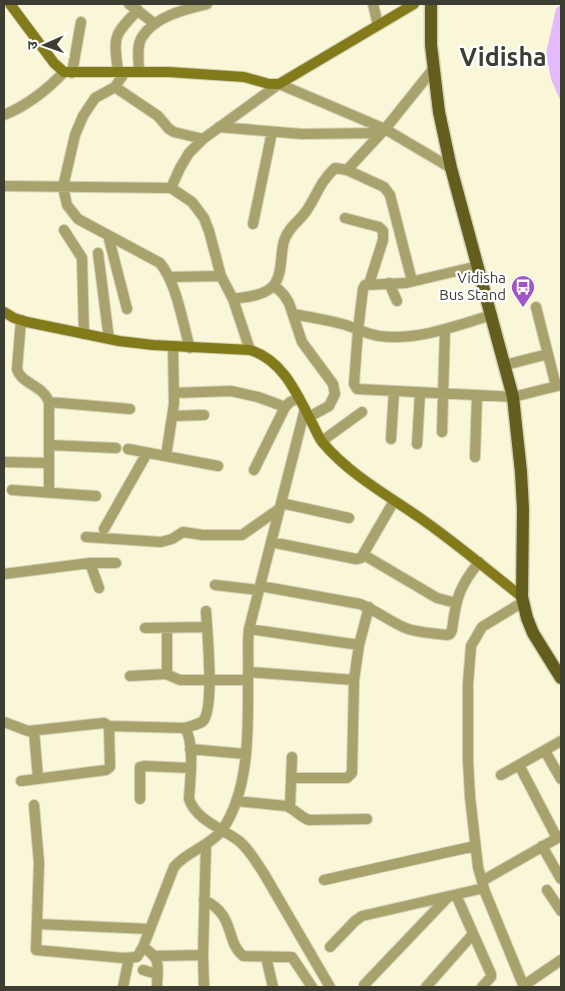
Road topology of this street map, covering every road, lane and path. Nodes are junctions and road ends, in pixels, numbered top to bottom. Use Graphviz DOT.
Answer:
graph roads {
  1 [pos="10,4"];
  2 [pos="207,4"];
  3 [pos="373,4"];
  4 [pos="414,4"];
  5 [pos="430,4"];
  6 [pos="191,6"];
  7 [pos="134,7"];
  8 [pos="81,22"];
  9 [pos="155,24"];
  10 [pos="378,25"];
  11 [pos="434,68"];
  12 [pos="68,72"];
  13 [pos="121,72"];
  14 [pos="139,72"];
  15 [pos="279,84"];
  16 [pos="115,87"];
  17 [pos="4,114"];
  18 [pos="219,127"];
  19 [pos="383,131"];
  20 [pos="272,132"];
  21 [pos="203,139"];
  22 [pos="451,168"];
  23 [pos="347,170"];
  24 [pos="4,186"];
  25 [pos="63,187"];
  26 [pos="171,188"];
  27 [pos="345,218"];
  28 [pos="253,224"];
  29 [pos="64,230"];
  30 [pos="108,235"];
  31 [pos="98,253"];
  32 [pos="478,266"];
  33 [pos="221,276"];
  34 [pos="169,277"];
  35 [pos="412,281"];
  36 [pos="390,283"];
  37 [pos="369,284"];
  38 [pos="274,285"];
  39 [pos="233,299"];
  40 [pos="397,301"];
  41 [pos="536,307"];
  42 [pos="127,309"];
  43 [pos="4,312"];
  44 [pos="292,314"];
  45 [pos="492,315"];
  46 [pos="21,320"];
  47 [pos="445,329"];
  48 [pos="358,330"];
  49 [pos="84,334"];
  50 [pos="109,339"];
  51 [pos="172,347"];
  52 [pos="190,348"];
  53 [pos="250,350"];
  54 [pos="548,354"];
  55 [pos="505,364"];
  56 [pos="559,385"];
  57 [pos="394,392"];
  58 [pos="174,393"];
  59 [pos="420,393"];
  60 [pos="444,394"];
  61 [pos="477,395"];
  62 [pos="513,397"];
  63 [pos="299,398"];
  64 [pos="49,402"];
  65 [pos="285,407"];
  66 [pos="130,409"];
  67 [pos="362,412"];
  68 [pos="307,413"];
  69 [pos="204,415"];
  70 [pos="173,416"];
  71 [pos="442,432"];
  72 [pos="391,439"];
  73 [pos="322,441"];
  74 [pos="417,444"];
  75 [pos="50,445"];
  76 [pos="116,448"];
  77 [pos="128,449"];
  78 [pos="147,453"];
  79 [pos="166,456"];
  80 [pos="475,457"];
  81 [pos="4,462"];
  82 [pos="49,463"];
  83 [pos="218,466"];
  84 [pos="254,470"];
  85 [pos="12,490"];
  86 [pos="49,492"];
  87 [pos="96,496"];
  88 [pos="394,501"];
  89 [pos="280,506"];
  90 [pos="349,518"];
  91 [pos="104,529"];
  92 [pos="86,537"];
  93 [pos="271,542"];
  94 [pos="364,555"];
  95 [pos="478,562"];
  96 [pos="90,563"];
  97 [pos="116,563"];
  98 [pos="4,574"];
  99 [pos="216,585"];
  100 [pos="99,588"];
  101 [pos="259,588"];
  102 [pos="522,600"];
  103 [pos="456,603"];
  104 [pos="369,608"];
  105 [pos="206,612"];
  106 [pos="207,627"];
  107 [pos="145,628"];
  108 [pos="167,628"];
  109 [pos="249,629"];
  110 [pos="359,645"];
  111 [pos="166,674"];
  112 [pos="130,676"];
  113 [pos="248,676"];
  114 [pos="561,678"];
  115 [pos="354,680"];
  116 [pos="210,681"];
  117 [pos="4,722"];
  118 [pos="108,726"];
  119 [pos="185,728"];
  120 [pos="34,731"];
  121 [pos="561,741"];
  122 [pos="190,749"];
  123 [pos="545,751"];
  124 [pos="245,754"];
  125 [pos="292,757"];
  126 [pos="519,765"];
  127 [pos="190,768"];
  128 [pos="501,775"];
  129 [pos="38,778"];
  130 [pos="291,778"];
  131 [pos="561,779"];
  132 [pos="21,781"];
  133 [pos="140,799"];
  134 [pos="236,802"];
  135 [pos="34,805"];
  136 [pos="290,807"];
  137 [pos="366,819"];
  138 [pos="221,831"];
  139 [pos="559,837"];
  140 [pos="206,844"];
  141 [pos="475,846"];
  142 [pos="542,846"];
  143 [pos="561,879"];
  144 [pos="324,880"];
  145 [pos="483,885"];
  146 [pos="547,890"];
  147 [pos="453,896"];
  148 [pos="204,900"];
  149 [pos="561,911"];
  150 [pos="37,924"];
  151 [pos="150,929"];
  152 [pos="473,934"];
  153 [pos="143,947"];
  154 [pos="330,947"];
  155 [pos="203,955"];
  156 [pos="156,956"];
  157 [pos="266,957"];
  158 [pos="129,958"];
  159 [pos="561,960"];
  160 [pos="143,970"];
  161 [pos="157,974"];
  162 [pos="364,985"];
  163 [pos="123,987"];
  164 [pos="158,987"];
  165 [pos="204,987"];
  166 [pos="273,987"];
  167 [pos="312,987"];
  168 [pos="330,987"];
  169 [pos="426,987"];
  170 [pos="482,987"];
  171 [pos="523,987"];
  1 -- 12 [label="main road"];
  2 -- 6 [label="street"];
  3 -- 10 [label="street"];
  4 -- 10 [label="main road"];
  5 -- 11 [label="main road"];
  6 -- 9 [label="street"];
  7 -- 9 [label="street"];
  7 -- 13 [label="street"];
  8 -- 12 [label="street"];
  9 -- 14 [label="street"];
  10 -- 15 [label="main road"];
  11 -- 19 [label="street"];
  11 -- 22 [label="main road"];
  12 -- 13 [label="main road"];
  12 -- 17 [label="street"];
  13 -- 14 [label="main road"];
  13 -- 16 [label="street"];
  14 -- 15 [label="main road"];
  15 -- 18 [label="street"];
  15 -- 19 [label="street"];
  16 -- 21 [label="street"];
  16 -- 25 [label="street"];
  18 -- 20 [label="street"];
  18 -- 21 [label="street"];
  19 -- 20 [label="street"];
  19 -- 22 [label="street"];
  19 -- 23 [label="street"];
  20 -- 28 [label="street"];
  21 -- 26 [label="street"];
  22 -- 32 [label="main road"];
  23 -- 35 [label="street"];
  23 -- 38 [label="street"];
  24 -- 25 [label="street"];
  25 -- 26 [label="street"];
  25 -- 30 [label="street"];
  26 -- 33 [label="street"];
  27 -- 37 [label="street"];
  29 -- 49 [label="street"];
  30 -- 34 [label="street"];
  30 -- 42 [label="street"];
  31 -- 50 [label="street"];
  32 -- 35 [label="street"];
  32 -- 45 [label="main road"];
  33 -- 34 [label="street"];
  33 -- 39 [label="street"];
  34 -- 52 [label="street"];
  35 -- 36 [label="street"];
  36 -- 37 [label="street"];
  36 -- 40 [label="street"];
  37 -- 48 [label="street"];
  38 -- 39 [label="street"];
  38 -- 44 [label="street"];
  39 -- 53 [label="street"];
  41 -- 54 [label="street"];
  43 -- 46 [label="main road"];
  44 -- 48 [label="street"];
  44 -- 68 [label="street"];
  45 -- 47 [label="street"];
  45 -- 55 [label="main road"];
  46 -- 49 [label="main road"];
  46 -- 64 [label="street"];
  47 -- 48 [label="street"];
  47 -- 60 [label="street"];
  48 -- 57 [label="street"];
  49 -- 50 [label="main road"];
  50 -- 51 [label="main road"];
  51 -- 52 [label="main road"];
  51 -- 58 [label="street"];
  52 -- 53 [label="main road"];
  53 -- 63 [label="main road"];
  54 -- 55 [label="street"];
  54 -- 56 [label="street"];
  55 -- 62 [label="main road"];
  56 -- 62 [label="street"];
  57 -- 59 [label="street"];
  57 -- 72 [label="street"];
  58 -- 65 [label="street"];
  58 -- 70 [label="street"];
  59 -- 60 [label="street"];
  59 -- 74 [label="street"];
  60 -- 61 [label="street"];
  60 -- 71 [label="street"];
  61 -- 62 [label="street"];
  61 -- 80 [label="street"];
  62 -- 102 [label="main road"];
  63 -- 65 [label="street"];
  63 -- 68 [label="main road"];
  64 -- 66 [label="street"];
  64 -- 75 [label="street"];
  65 -- 84 [label="street"];
  67 -- 73 [label="street"];
  68 -- 73 [label="main road"];
  68 -- 89 [label="street"];
  69 -- 70 [label="street"];
  70 -- 79 [label="street"];
  73 -- 88 [label="main road"];
  75 -- 76 [label="street"];
  75 -- 82 [label="street"];
  77 -- 78 [label="street"];
  78 -- 79 [label="street"];
  78 -- 91 [label="street"];
  79 -- 83 [label="street"];
  81 -- 82 [label="street"];
  82 -- 86 [label="street"];
  85 -- 86 [label="street"];
  86 -- 87 [label="street"];
  88 -- 94 [label="street"];
  88 -- 95 [label="main road"];
  89 -- 90 [label="street"];
  89 -- 92 [label="street"];
  89 -- 93 [label="street"];
  93 -- 94 [label="street"];
  93 -- 101 [label="street"];
  94 -- 103 [label="street"];
  95 -- 102 [label="main road"];
  95 -- 103 [label="street"];
  96 -- 97 [label="street"];
  96 -- 98 [label="street"];
  96 -- 100 [label="street"];
  99 -- 101 [label="street"];
  101 -- 104 [label="street"];
  101 -- 109 [label="street"];
  102 -- 114 [label="main road"];
  102 -- 141 [label="street"];
  103 -- 104 [label="street"];
  104 -- 110 [label="street"];
  105 -- 106 [label="street"];
  106 -- 108 [label="street"];
  106 -- 116 [label="street"];
  107 -- 108 [label="street"];
  108 -- 111 [label="street"];
  109 -- 110 [label="street"];
  109 -- 113 [label="street"];
  110 -- 115 [label="street"];
  111 -- 112 [label="street"];
  111 -- 116 [label="street"];
  113 -- 115 [label="street"];
  113 -- 116 [label="street"];
  113 -- 124 [label="street"];
  115 -- 130 [label="street"];
  116 -- 119 [label="street"];
  117 -- 120 [label="street"];
  118 -- 119 [label="street"];
  118 -- 120 [label="street"];
  118 -- 129 [label="street"];
  119 -- 122 [label="street"];
  120 -- 129 [label="street"];
  121 -- 123 [label="street"];
  122 -- 124 [label="street"];
  122 -- 127 [label="street"];
  123 -- 126 [label="street"];
  123 -- 131 [label="street"];
  124 -- 134 [label="street"];
  125 -- 130 [label="street"];
  126 -- 128 [label="street"];
  126 -- 139 [label="street"];
  127 -- 133 [label="street"];
  127 -- 138 [label="street"];
  129 -- 132 [label="street"];
  130 -- 136 [label="street"];
  134 -- 136 [label="street"];
  134 -- 138 [label="street"];
  135 -- 150 [label="street"];
  136 -- 137 [label="street"];
  138 -- 140 [label="street"];
  138 -- 168 [label="street"];
  139 -- 142 [label="street"];
  140 -- 148 [label="street"];
  140 -- 151 [label="street"];
  141 -- 144 [label="street"];
  141 -- 145 [label="street"];
  142 -- 143 [label="street"];
  142 -- 145 [label="street"];
  145 -- 147 [label="street"];
  145 -- 171 [label="street"];
  146 -- 149 [label="street"];
  147 -- 152 [label="street"];
  147 -- 154 [label="street"];
  147 -- 162 [label="street"];
  148 -- 155 [label="street"];
  148 -- 157 [label="street"];
  150 -- 151 [label="street"];
  150 -- 158 [label="street"];
  151 -- 153 [label="street"];
  152 -- 169 [label="street"];
  152 -- 170 [label="street"];
  153 -- 156 [label="street"];
  153 -- 158 [label="street"];
  155 -- 156 [label="street"];
  155 -- 165 [label="street"];
  156 -- 161 [label="street"];
  157 -- 166 [label="street"];
  157 -- 167 [label="street"];
  158 -- 163 [label="street"];
  159 -- 171 [label="street"];
  160 -- 161 [label="street"];
  161 -- 164 [label="street"];
}
